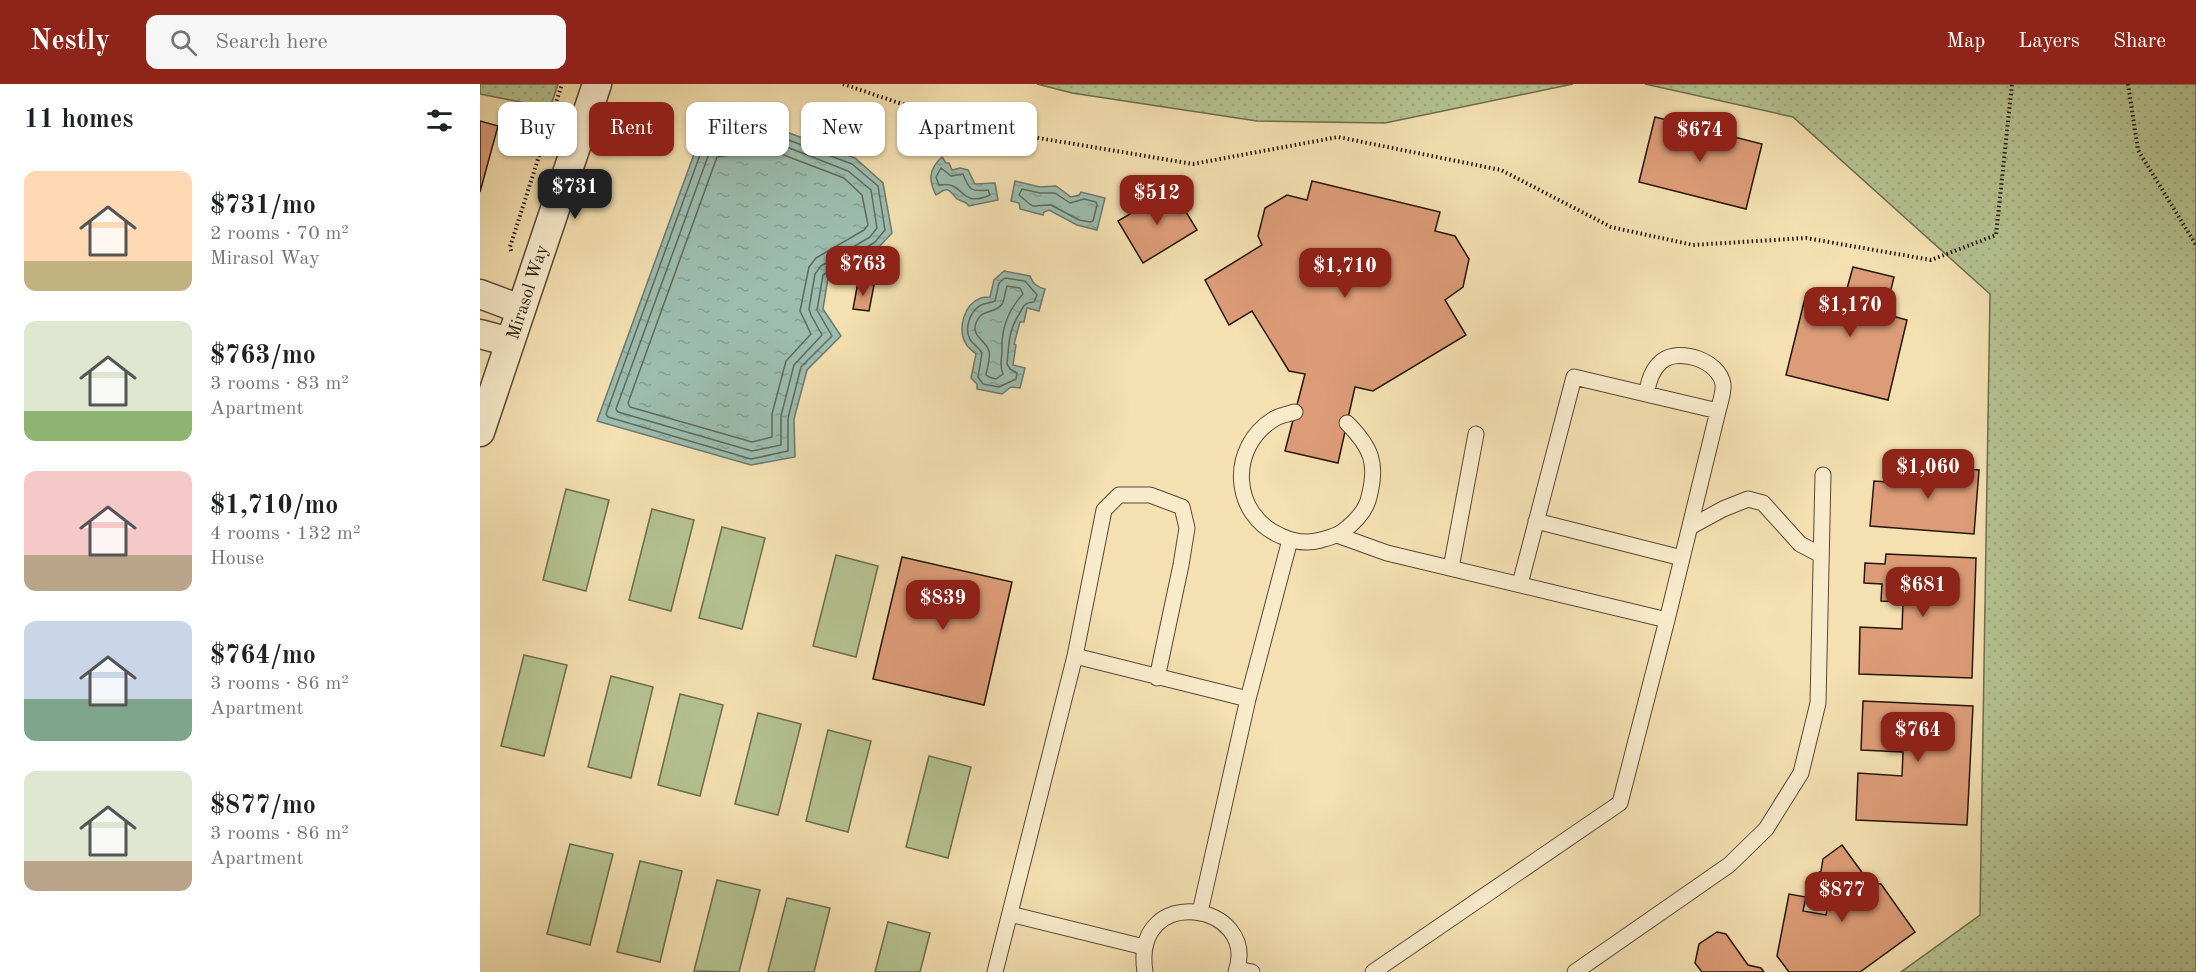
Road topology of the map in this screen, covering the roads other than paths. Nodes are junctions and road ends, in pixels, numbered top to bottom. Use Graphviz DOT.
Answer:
graph roads {
  1 [pos="597,84"];
  2 [pos="480,294"];
  3 [pos="520,309"];
  4 [pos="480,334"];
  5 [pos="510,342"];
  6 [pos="1646,394"];
  7 [pos="1718,411"];
  8 [pos="1295,412"];
  9 [pos="1347,423"];
  10 [pos="480,432"];
  11 [pos="1476,434"];
  12 [pos="1823,475"];
  13 [pos="1536,521"];
  14 [pos="1690,527"];
  15 [pos="1337,535"];
  16 [pos="1290,540"];
  17 [pos="1821,555"];
  18 [pos="1682,558"];
  19 [pos="1451,568"];
  20 [pos="1520,585"];
  21 [pos="1667,620"];
  22 [pos="1075,656"];
  23 [pos="1157,678"];
  24 [pos="1248,699"];
  25 [pos="1200,912"];
  26 [pos="1010,914"];
  27 [pos="1144,947"];
  28 [pos="1242,971"];
  29 [pos="995,972"];
  30 [pos="1145,972"];
  31 [pos="1373,972"];
  32 [pos="1575,972"];
  1 -- 3 [label="street, Mirasol Way"];
  2 -- 3 [label="street"];
  3 -- 5 [label="street, Mirasol Way"];
  4 -- 5 [label="street"];
  5 -- 10 [label="street, Mirasol Way"];
  6 -- 7 [label="lane"];
  6 -- 7 [label="lane"];
  6 -- 13 [label="lane"];
  7 -- 14 [label="lane"];
  8 -- 16 [label="lane"];
  9 -- 15 [label="lane"];
  11 -- 19 [label="lane"];
  12 -- 17 [label="lane"];
  13 -- 18 [label="lane"];
  13 -- 20 [label="lane"];
  14 -- 17 [label="lane"];
  14 -- 18 [label="lane"];
  15 -- 16 [label="lane"];
  15 -- 19 [label="lane"];
  16 -- 24 [label="lane"];
  17 -- 32 [label="lane"];
  18 -- 21 [label="lane"];
  19 -- 20 [label="lane"];
  20 -- 21 [label="lane"];
  21 -- 31 [label="lane"];
  22 -- 23 [label="lane"];
  22 -- 23 [label="lane"];
  22 -- 26 [label="lane"];
  23 -- 24 [label="lane"];
  24 -- 25 [label="lane"];
  25 -- 27 [label="lane"];
  25 -- 28 [label="lane"];
  26 -- 27 [label="lane"];
  26 -- 29 [label="lane"];
  27 -- 30 [label="lane"];
}
